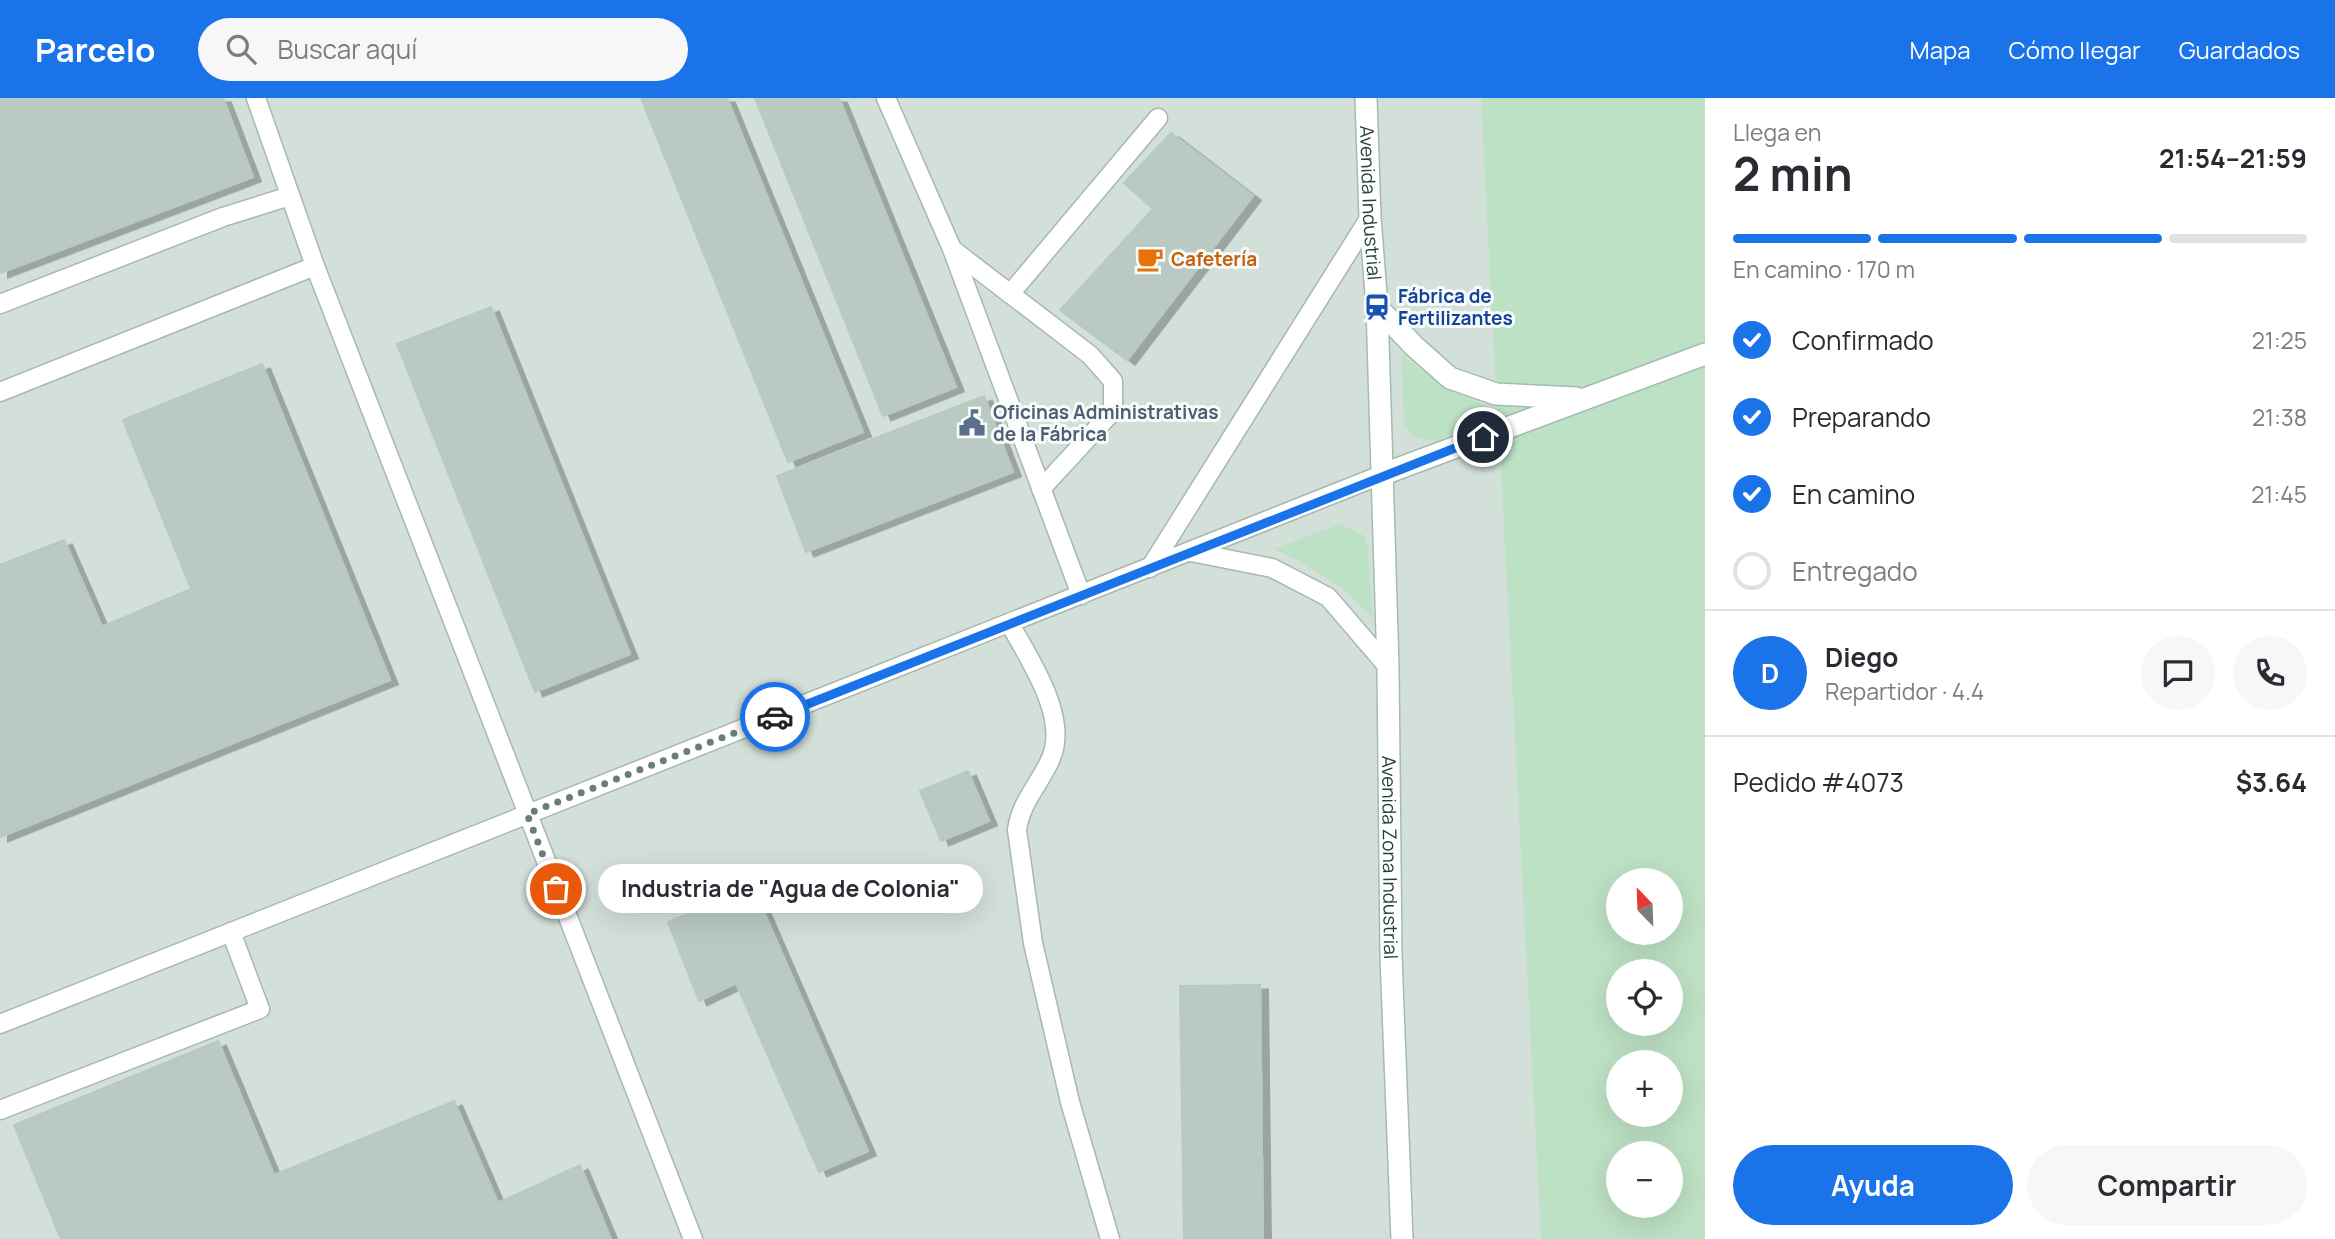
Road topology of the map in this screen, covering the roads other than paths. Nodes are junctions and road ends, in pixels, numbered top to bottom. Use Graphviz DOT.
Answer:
graph roads {
  1 [pos="256,98"];
  2 [pos="886,98"];
  3 [pos="1366,98"];
  4 [pos="1158,118"];
  5 [pos="290,196"];
  6 [pos="1370,217"];
  7 [pos="952,249"];
  8 [pos="315,266"];
  9 [pos="1010,294"];
  10 [pos="0,304"];
  11 [pos="1377,307"];
  12 [pos="1705,354"];
  13 [pos="0,392"];
  14 [pos="1585,398"];
  15 [pos="1381,475"];
  16 [pos="1041,489"];
  17 [pos="1191,552"];
  18 [pos="1150,568"];
  19 [pos="1082,595"];
  20 [pos="1010,624"];
  21 [pos="1388,667"];
  22 [pos="527,814"];
  23 [pos="231,932"];
  24 [pos="0,1024"];
  25 [pos="0,1110"];
  26 [pos="693,1239"];
  27 [pos="1110,1239"];
  28 [pos="1402,1239"];
  1 -- 5 [label="lane"];
  2 -- 7 [label="lane"];
  3 -- 6 [label="main road, Avenida Industrial"];
  4 -- 9 [label="lane"];
  5 -- 8 [label="lane"];
  5 -- 10 [label="lane"];
  6 -- 11 [label="main road, Avenida Industrial"];
  6 -- 18 [label="lane"];
  7 -- 9 [label="lane"];
  7 -- 16 [label="lane"];
  8 -- 13 [label="lane"];
  8 -- 22 [label="lane"];
  9 -- 16 [label="lane"];
  11 -- 14 [label="main road"];
  11 -- 15 [label="main road, Avenida Industrial"];
  12 -- 14 [label="main road"];
  14 -- 15 [label="main road"];
  15 -- 17 [label="lane"];
  15 -- 21 [label="main road, Avenida Zona Industrial"];
  16 -- 19 [label="lane"];
  17 -- 18 [label="lane"];
  17 -- 21 [label="lane"];
  18 -- 19 [label="lane"];
  19 -- 20 [label="lane"];
  20 -- 22 [label="lane"];
  20 -- 27 [label="lane"];
  21 -- 28 [label="main road, Avenida Zona Industrial"];
  22 -- 23 [label="lane"];
  22 -- 26 [label="lane"];
  23 -- 24 [label="lane"];
  23 -- 25 [label="lane"];
}
